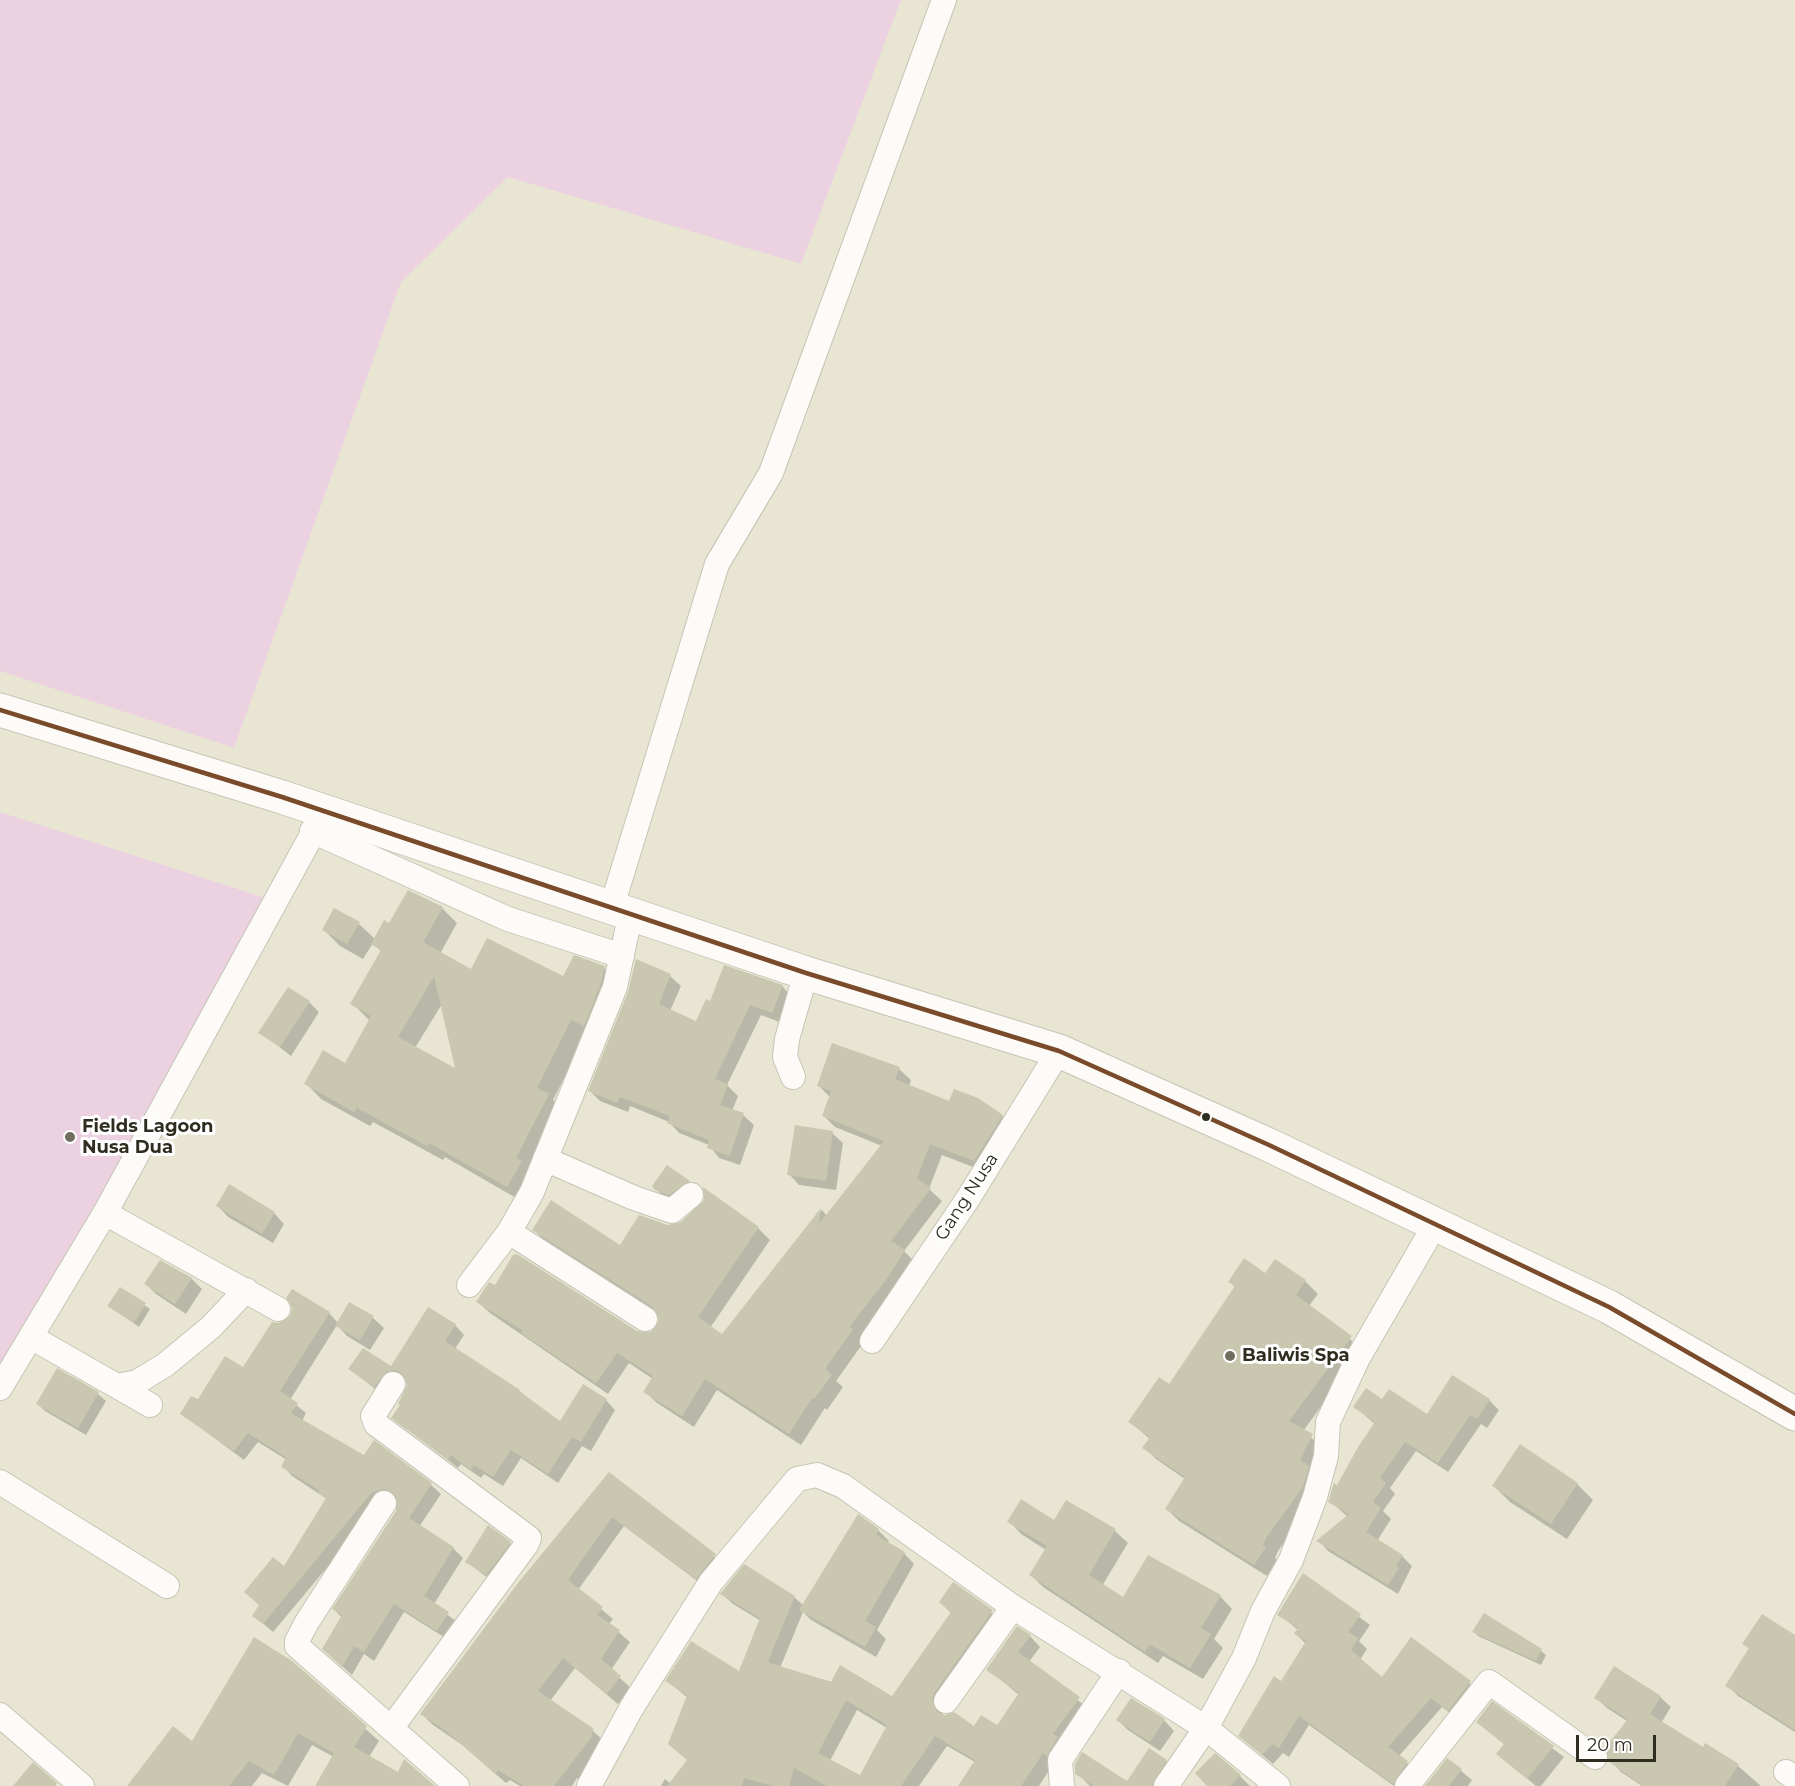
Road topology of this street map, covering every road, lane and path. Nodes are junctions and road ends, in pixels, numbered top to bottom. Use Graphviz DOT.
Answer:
graph roads {
  1 [pos="944,0"];
  2 [pos="0,710"];
  3 [pos="319,821"];
  4 [pos="622,909"];
  5 [pos="622,956"];
  6 [pos="806,973"];
  7 [pos="1059,1051"];
  8 [pos="793,1077"];
  9 [pos="545,1159"];
  10 [pos="691,1196"];
  11 [pos="105,1213"];
  12 [pos="1436,1223"];
  13 [pos="509,1232"];
  14 [pos="469,1285"];
  15 [pos="246,1290"];
  16 [pos="278,1309"];
  17 [pos="645,1319"];
  18 [pos="31,1337"];
  19 [pos="872,1341"];
  20 [pos="393,1384"];
  21 [pos="117,1386"];
  22 [pos="0,1388"];
  23 [pos="150,1405"];
  24 [pos="1795,1414"];
  25 [pos="0,1482"];
  26 [pos="384,1503"];
  27 [pos="167,1586"];
  28 [pos="1013,1607"];
  29 [pos="1119,1671"];
  30 [pos="946,1701"];
  31 [pos="0,1715"];
  32 [pos="392,1727"];
  33 [pos="1206,1728"];
  34 [pos="1595,1757"];
  35 [pos="82,1786"];
  36 [pos="457,1786"];
  37 [pos="589,1786"];
  38 [pos="1062,1786"];
  39 [pos="1166,1786"];
  40 [pos="1278,1786"];
  41 [pos="1407,1786"];
  1 -- 4 [label="street"];
  2 -- 3 [label="main road"];
  3 -- 4 [label="main road"];
  3 -- 5 [label="street"];
  3 -- 11 [label="street"];
  4 -- 5 [label="street"];
  4 -- 6 [label="main road"];
  5 -- 9 [label="street"];
  6 -- 7 [label="main road"];
  6 -- 8 [label="street"];
  7 -- 12 [label="main road"];
  7 -- 19 [label="street, Gang Nusa"];
  9 -- 10 [label="street"];
  9 -- 13 [label="street"];
  11 -- 15 [label="street"];
  11 -- 18 [label="street"];
  12 -- 24 [label="main road"];
  12 -- 33 [label="street"];
  13 -- 14 [label="street"];
  13 -- 17 [label="street"];
  15 -- 16 [label="street"];
  15 -- 21 [label="street"];
  18 -- 21 [label="street"];
  18 -- 22 [label="street"];
  20 -- 32 [label="street"];
  21 -- 23 [label="street"];
  25 -- 27 [label="street"];
  26 -- 32 [label="street"];
  28 -- 29 [label="street"];
  28 -- 30 [label="street"];
  28 -- 37 [label="street"];
  29 -- 33 [label="street"];
  29 -- 38 [label="street"];
  31 -- 35 [label="street"];
  32 -- 36 [label="street"];
  33 -- 39 [label="street"];
  33 -- 40 [label="street"];
  34 -- 41 [label="street"];
}
